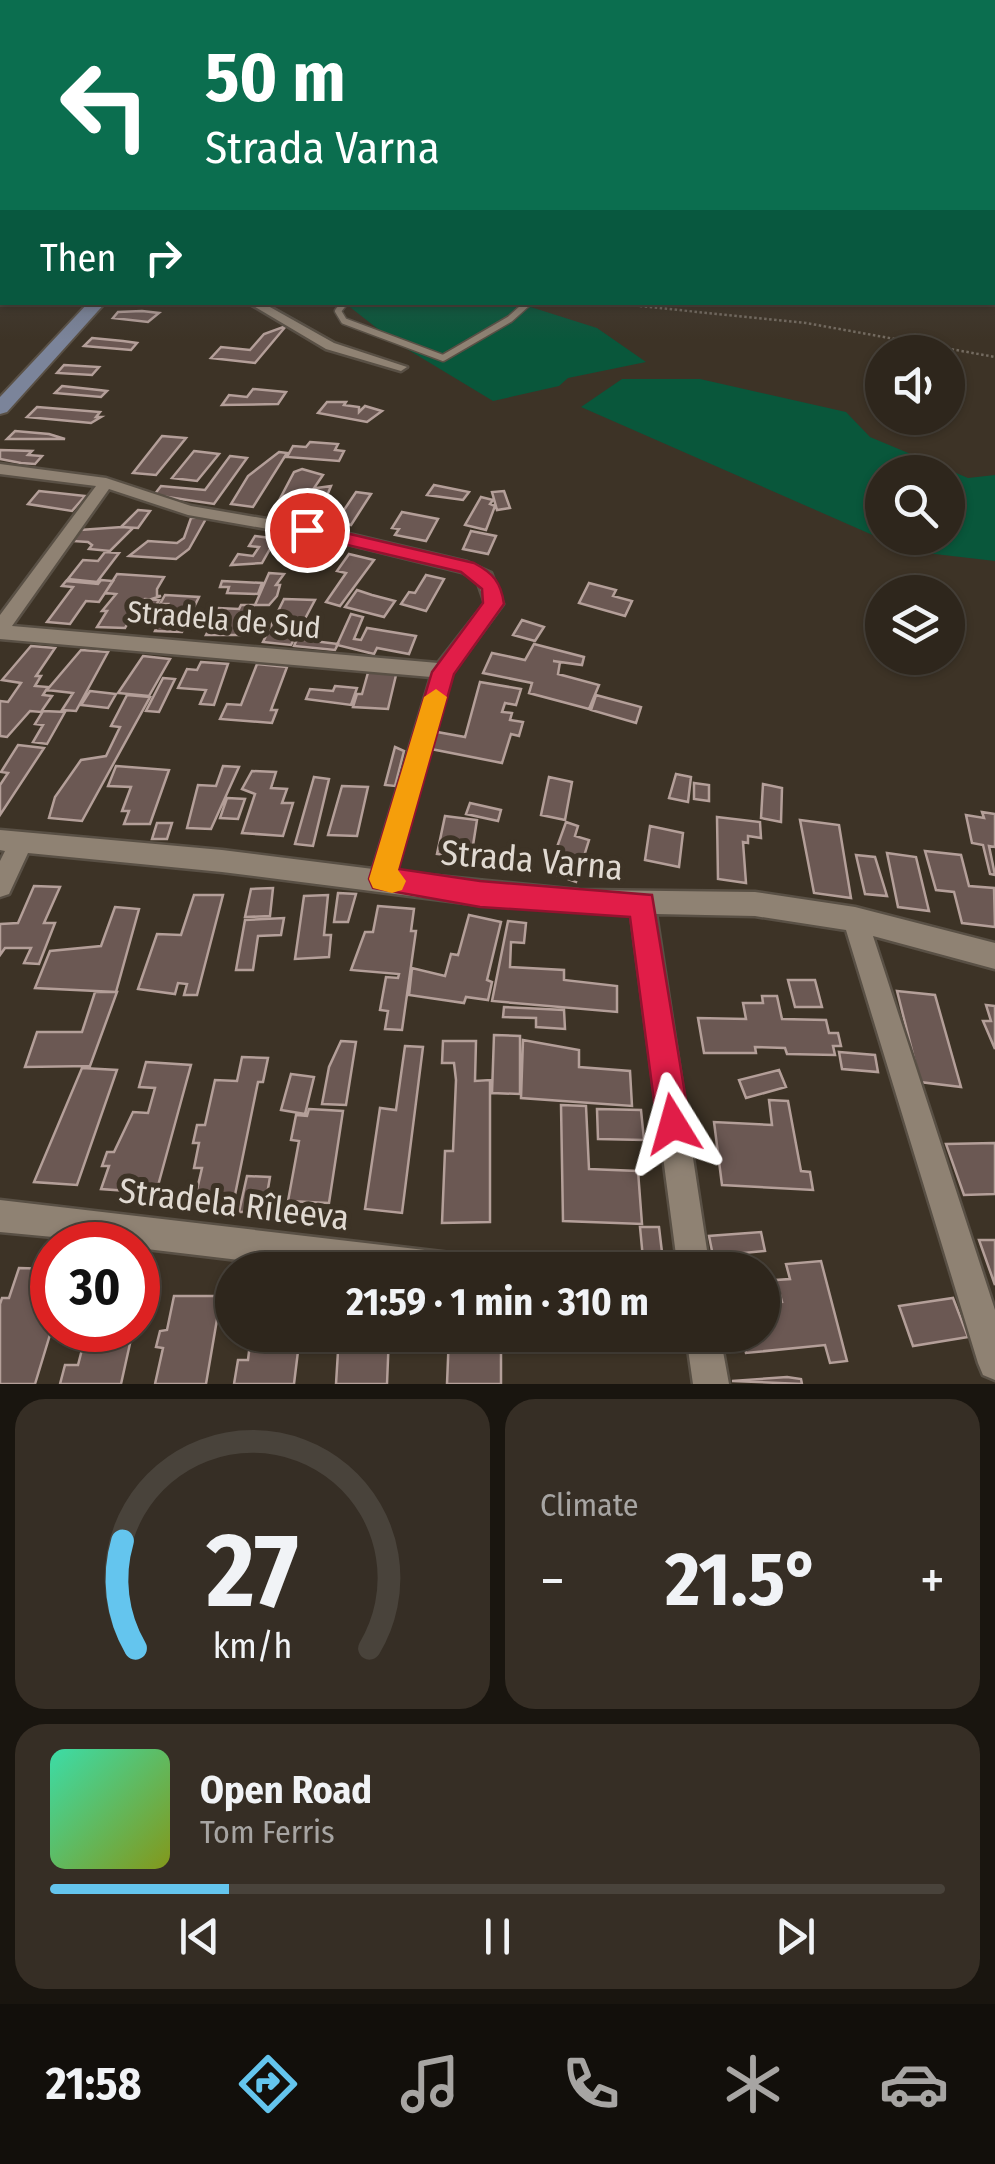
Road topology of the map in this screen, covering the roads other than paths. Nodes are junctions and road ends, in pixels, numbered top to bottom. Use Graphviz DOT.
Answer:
graph roads {
  1 [pos="95,305"];
  2 [pos="257,305"];
  3 [pos="342,305"];
  4 [pos="526,305"];
  5 [pos="401,367"];
  6 [pos="0,408"];
  7 [pos="0,469"];
  8 [pos="106,483"];
  9 [pos="0,630"];
  10 [pos="443,672"];
  11 [pos="10,841"];
  12 [pos="382,879"];
  13 [pos="0,886"];
  14 [pos="642,904"];
  15 [pos="856,920"];
  16 [pos="995,956"];
  17 [pos="0,1216"];
  18 [pos="306,1252"];
  19 [pos="691,1252"];
  20 [pos="705,1352"];
  21 [pos="995,1363"];
  22 [pos="710,1384"];
  1 -- 6 [label="main road"];
  2 -- 5 [label="street"];
  3 -- 4 [label="lane"];
  7 -- 8 [label="street"];
  8 -- 9 [label="street"];
  8 -- 10 [label="street"];
  9 -- 10 [label="street, Stradela de Sud"];
  10 -- 12 [label="street"];
  11 -- 12 [label="street, Strada Varna"];
  11 -- 13 [label="street"];
  12 -- 14 [label="street, Strada Varna"];
  14 -- 15 [label="street, Strada Varna"];
  14 -- 19 [label="street"];
  15 -- 16 [label="street, Strada Varna"];
  15 -- 21 [label="street"];
  17 -- 18 [label="street, Stradela Rîleeva"];
  20 -- 22 [label="street"];
}
